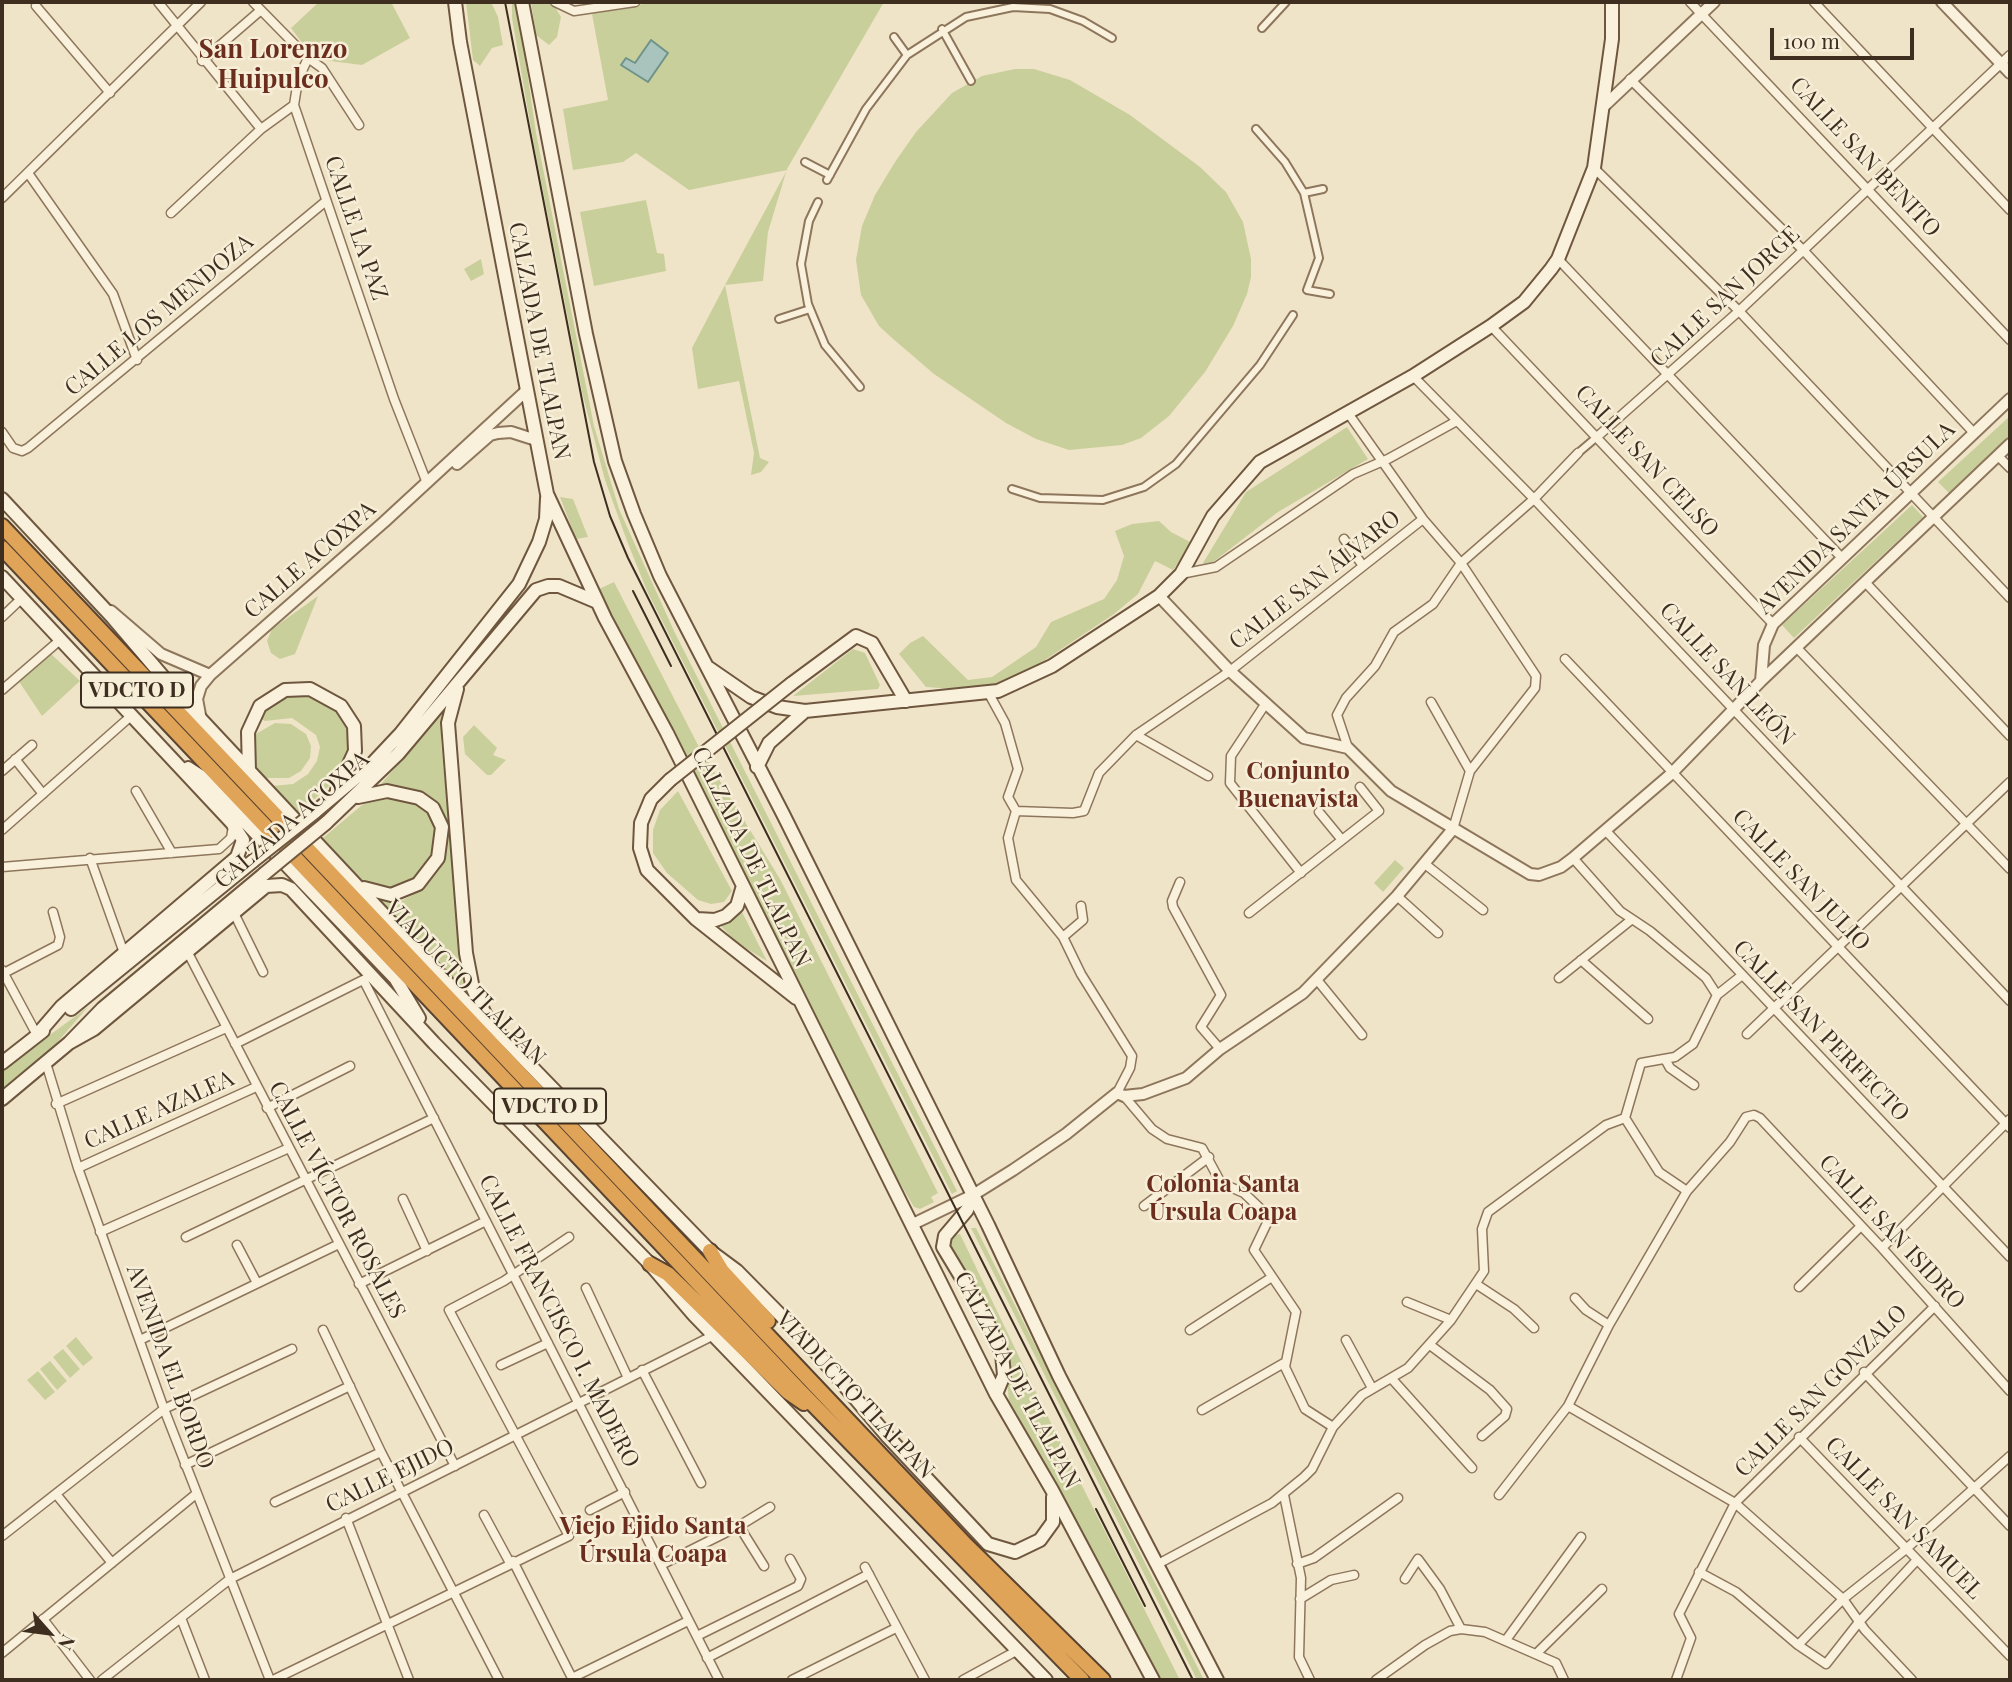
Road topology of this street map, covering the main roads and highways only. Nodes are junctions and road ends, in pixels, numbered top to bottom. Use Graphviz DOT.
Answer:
graph roads {
  1 [pos="449,2"];
  2 [pos="455,2"];
  3 [pos="522,2"];
  4 [pos="1612,2"];
  5 [pos="456,15"];
  6 [pos="547,494"];
  7 [pos="2,499"];
  8 [pos="2,526"];
  9 [pos="2,548"];
  10 [pos="2,578"];
  11 [pos="597,602"];
  12 [pos="703,661"];
  13 [pos="462,677"];
  14 [pos="906,701"];
  15 [pos="806,711"];
  16 [pos="175,761"];
  17 [pos="757,767"];
  18 [pos="249,771"];
  19 [pos="334,796"];
  20 [pos="354,799"];
  21 [pos="358,884"];
  22 [pos="742,889"];
  23 [pos="696,919"];
  24 [pos="799,1000"];
  25 [pos="494,1027"];
  26 [pos="37,1035"];
  27 [pos="69,1043"];
  28 [pos="434,1043"];
  29 [pos="2,1063"];
  30 [pos="2,1099"];
  31 [pos="973,1195"];
  32 [pos="710,1251"];
  33 [pos="650,1264"];
  34 [pos="797,1366"];
  35 [pos="996,1394"];
  36 [pos="816,1407"];
  37 [pos="1052,1490"];
  38 [pos="1046,1680"];
  39 [pos="1083,1680"];
  40 [pos="1102,1680"];
  41 [pos="1153,1680"];
  42 [pos="1217,1680"];
  1 -- 5 [label="main road"];
  2 -- 5 [label="main road, CALZADA DE TLALPAN"];
  3 -- 12 [label="main road, CALZADA DE TLALPAN"];
  4 -- 14 [label="main road"];
  5 -- 6 [label="main road, CALZADA DE TLALPAN"];
  6 -- 11 [label="main road, CALZADA DE TLALPAN"];
  6 -- 19 [label="main road, CALZADA ACOXPA"];
  7 -- 18 [label="main road, VIADUCTO TLALPAN"];
  8 -- 34 [label="highway, VIADUCTO TLALPAN / VDCTO D"];
  9 -- 36 [label="highway, VIADUCTO TLALPAN / VDCTO D"];
  10 -- 16 [label="main road"];
  11 -- 13 [label="main road, CALZADA ACOXPA"];
  11 -- 22 [label="main road, CALZADA DE TLALPAN"];
  12 -- 15 [label="main road"];
  12 -- 17 [label="main road, CALZADA DE TLALPAN"];
  13 -- 20 [label="main road, CALZADA ACOXPA"];
  13 -- 25 [label="main road"];
  14 -- 15 [label="main road"];
  14 -- 23 [label="main road, bridge"];
  15 -- 17 [label="main road"];
  16 -- 26 [label="main road"];
  16 -- 28 [label="main road"];
  17 -- 31 [label="main road, CALZADA DE TLALPAN"];
  18 -- 19 [label="main road"];
  18 -- 21 [label="main road, VIADUCTO TLALPAN"];
  19 -- 26 [label="main road, CALZADA ACOXPA, bridge"];
  20 -- 21 [label="main road"];
  20 -- 27 [label="main road, CALZADA ACOXPA, bridge"];
  21 -- 25 [label="main road, VIADUCTO TLALPAN"];
  22 -- 23 [label="main road"];
  22 -- 24 [label="main road, CALZADA DE TLALPAN"];
  23 -- 24 [label="main road"];
  24 -- 35 [label="main road, CALZADA DE TLALPAN"];
  25 -- 32 [label="main road, VIADUCTO TLALPAN"];
  26 -- 29 [label="main road, CALZADA ACOXPA"];
  27 -- 28 [label="main road"];
  27 -- 30 [label="main road, CALZADA ACOXPA"];
  28 -- 33 [label="main road"];
  31 -- 35 [label="main road"];
  31 -- 42 [label="main road, CALZADA DE TLALPAN"];
  32 -- 34 [label="highway"];
  32 -- 37 [label="main road, VIADUCTO TLALPAN"];
  33 -- 36 [label="highway"];
  33 -- 38 [label="main road"];
  34 -- 40 [label="highway, VIADUCTO TLALPAN / VDCTO D"];
  35 -- 37 [label="main road, CALZADA DE TLALPAN"];
  36 -- 39 [label="highway, VIADUCTO TLALPAN / VDCTO D"];
  37 -- 41 [label="main road, CALZADA DE TLALPAN"];
}
